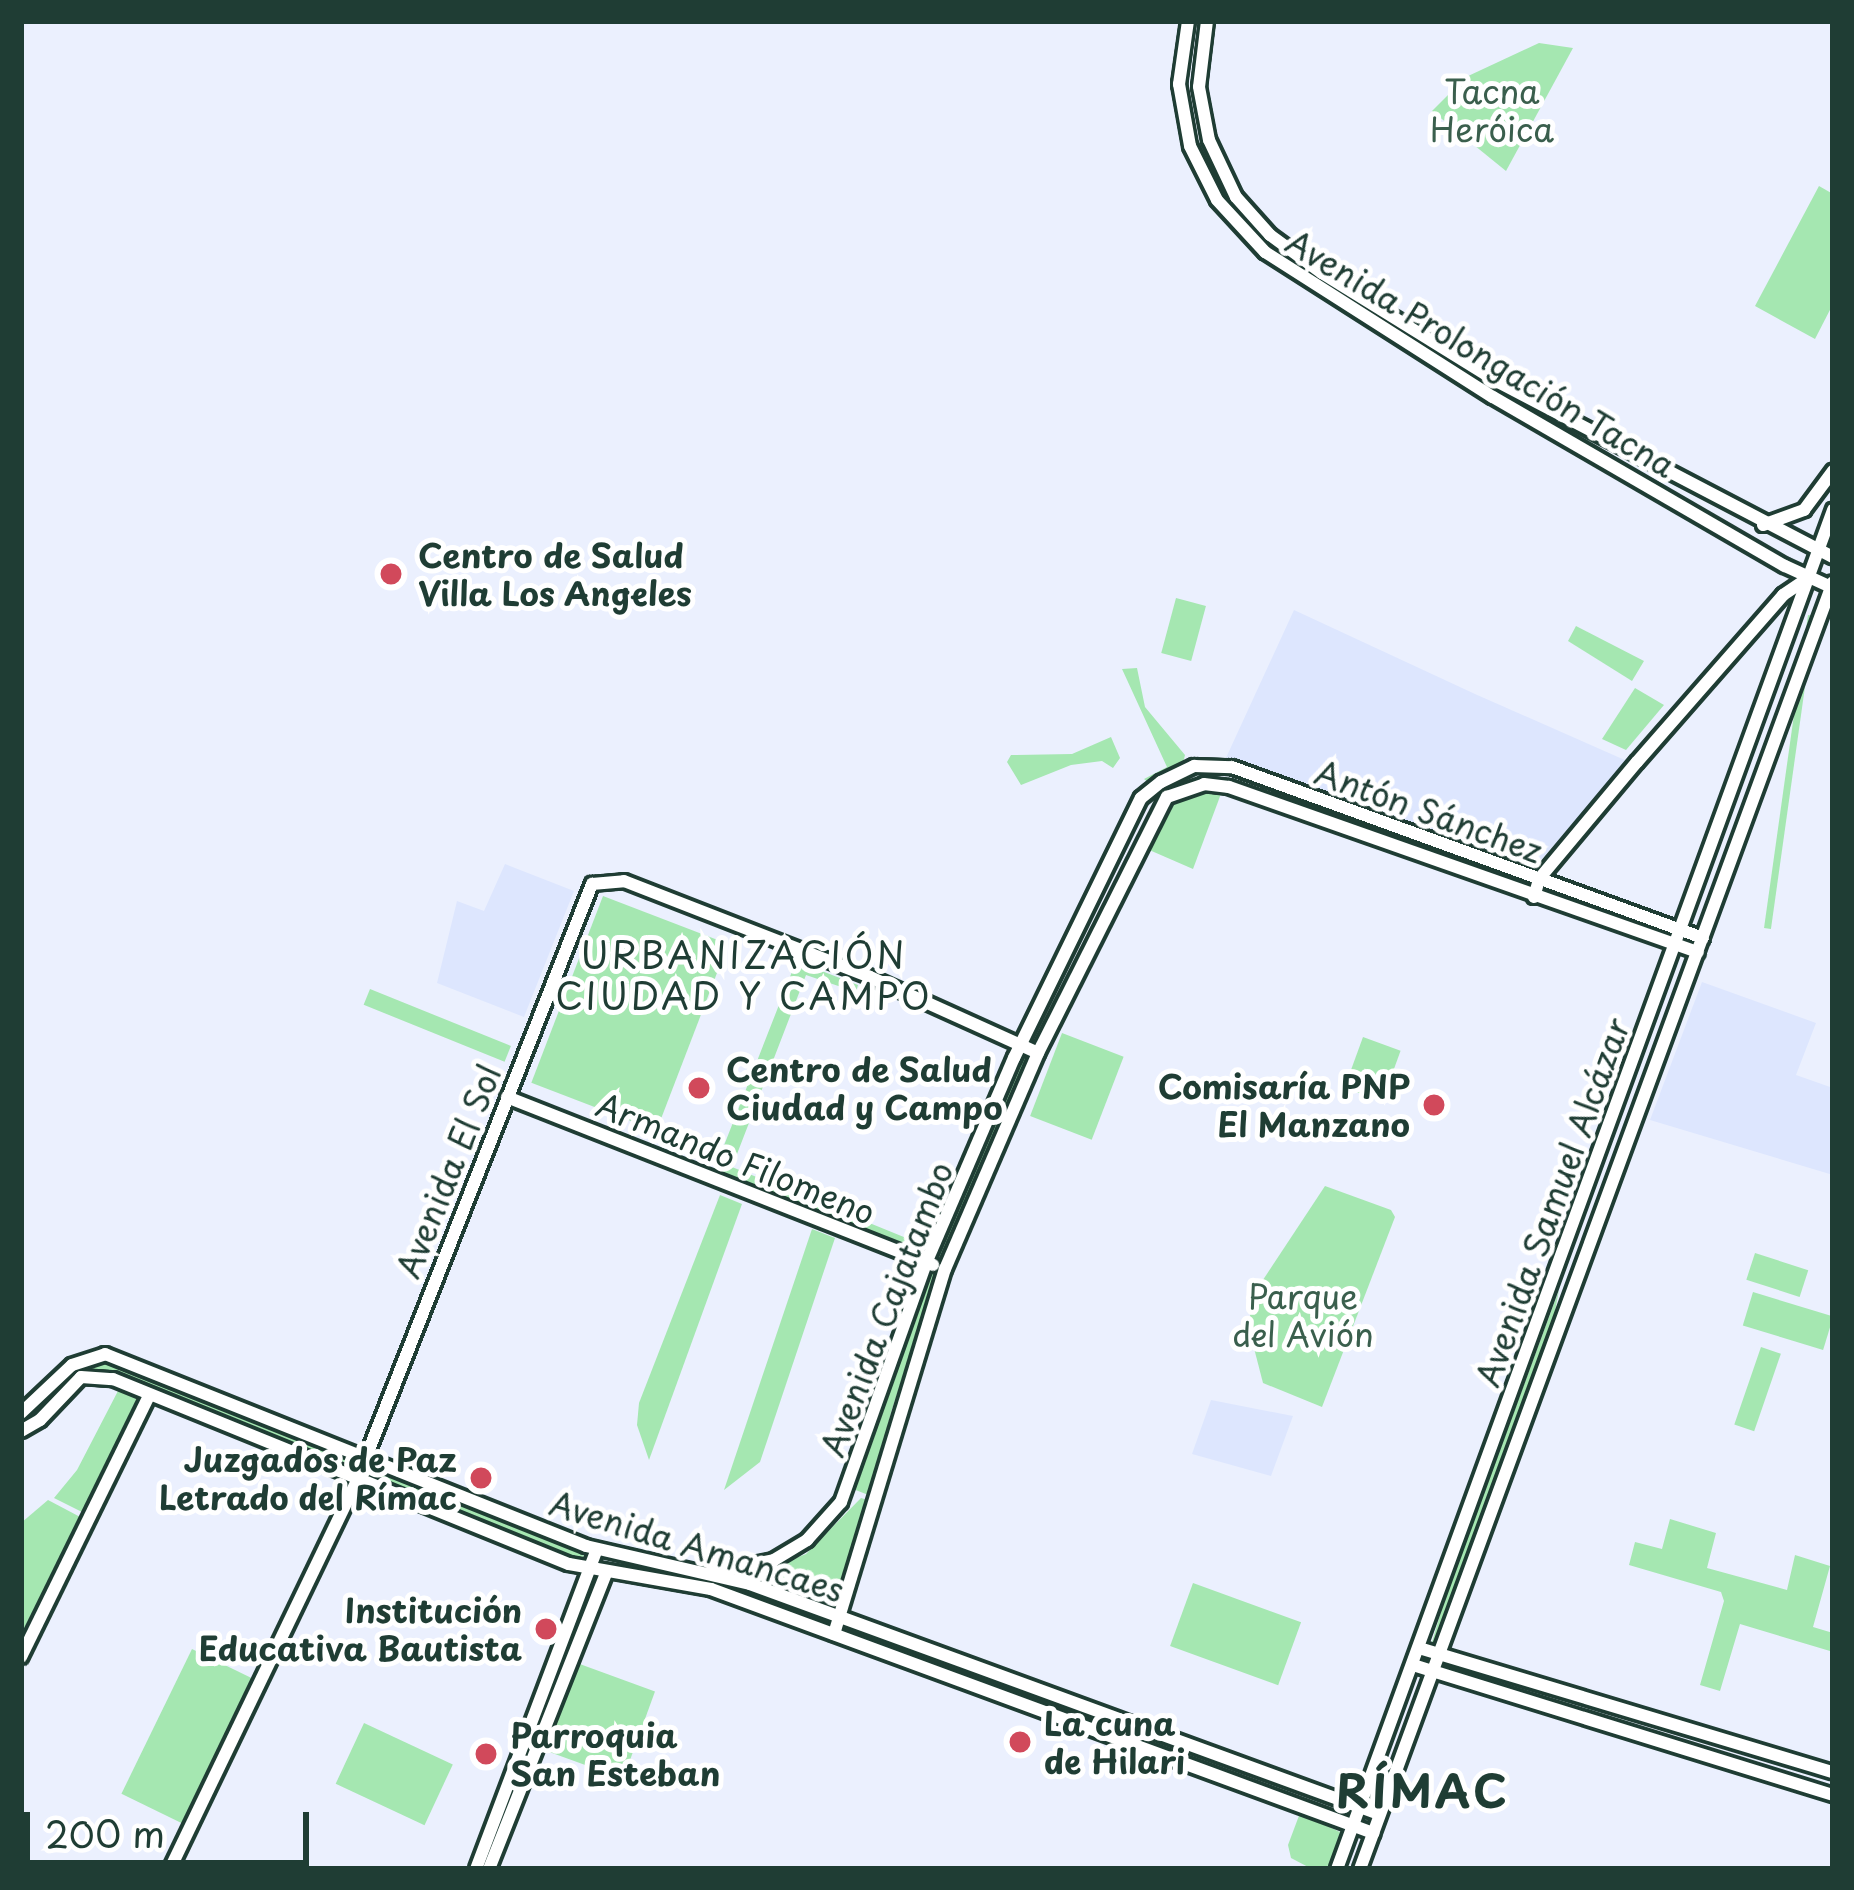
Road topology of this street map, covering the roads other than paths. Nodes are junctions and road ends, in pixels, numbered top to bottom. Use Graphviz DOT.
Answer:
graph roads {
  1 [pos="1188,21"];
  2 [pos="1208,21"];
  3 [pos="1833,471"];
  4 [pos="1833,510"];
  5 [pos="1763,525"];
  6 [pos="1818,553"];
  7 [pos="1833,557"];
  8 [pos="1808,578"];
  9 [pos="1832,586"];
  10 [pos="1141,798"];
  11 [pos="1158,807"];
  12 [pos="1539,879"];
  13 [pos="1534,897"];
  14 [pos="1079,929"];
  15 [pos="1681,929"];
  16 [pos="1095,937"];
  17 [pos="1675,944"];
  18 [pos="1701,945"];
  19 [pos="1021,1044"];
  20 [pos="1038,1053"];
  21 [pos="507,1097"];
  22 [pos="926,1263"];
  23 [pos="945,1269"];
  24 [pos="149,1396"];
  25 [pos="21,1413"];
  26 [pos="21,1431"];
  27 [pos="363,1456"];
  28 [pos="357,1480"];
  29 [pos="597,1550"];
  30 [pos="590,1571"];
  31 [pos="709,1573"];
  32 [pos="605,1574"];
  33 [pos="839,1616"];
  34 [pos="834,1634"];
  35 [pos="1419,1648"];
  36 [pos="1439,1655"];
  37 [pos="21,1657"];
  38 [pos="1413,1665"];
  39 [pos="1432,1674"];
  40 [pos="1833,1772"];
  41 [pos="1833,1795"];
  42 [pos="1360,1807"];
  43 [pos="1379,1814"];
  44 [pos="1353,1826"];
  45 [pos="1372,1833"];
  46 [pos="170,1869"];
  47 [pos="476,1869"];
  48 [pos="490,1869"];
  49 [pos="1337,1869"];
  50 [pos="1360,1869"];
  1 -- 8 [label="street, Avenida Prolongación Tacna"];
  2 -- 5 [label="street, Avenida Prolongación Tacna"];
  3 -- 5 [label="street"];
  4 -- 6 [label="street, Avenida Samuel Alcázar"];
  5 -- 6 [label="street, Avenida Prolongación Tacna"];
  6 -- 7 [label="street, Avenida Prolongación Tacna"];
  6 -- 8 [label="street, Avenida Samuel Alcázar"];
  8 -- 9 [label="street, Avenida Prolongación Tacna"];
  8 -- 12 [label="street"];
  8 -- 15 [label="street, Avenida Samuel Alcázar"];
  9 -- 18 [label="street, Avenida Samuel Alcázar"];
  10 -- 12 [label="street, Antón Sánchez"];
  10 -- 14 [label="street, Avenida Cajatambo"];
  11 -- 13 [label="street, Antón Sánchez"];
  11 -- 16 [label="street, Avenida Cajatambo"];
  12 -- 13 [label="street"];
  12 -- 15 [label="street, Antón Sánchez"];
  13 -- 17 [label="street, Antón Sánchez"];
  14 -- 16 [label="street"];
  14 -- 19 [label="street, Avenida Cajatambo"];
  15 -- 17 [label="street, Avenida Samuel Alcázar"];
  15 -- 18 [label="street, Antón Sánchez"];
  16 -- 20 [label="street, Avenida Cajatambo"];
  17 -- 18 [label="street, Antón Sánchez"];
  17 -- 35 [label="street, Avenida Samuel Alcázar"];
  18 -- 36 [label="street, Avenida Samuel Alcázar"];
  19 -- 20 [label="street"];
  19 -- 21 [label="street, Avenida El Sol"];
  19 -- 22 [label="street, Avenida Cajatambo"];
  20 -- 23 [label="street, Avenida Cajatambo"];
  21 -- 22 [label="street, Armando Filomeno"];
  21 -- 27 [label="street, Avenida El Sol"];
  22 -- 23 [label="street, Armando Filomeno"];
  22 -- 31 [label="street, Avenida Cajatambo"];
  23 -- 33 [label="street, Avenida Cajatambo"];
  24 -- 26 [label="street, Avenida Amancaes"];
  24 -- 28 [label="street, Avenida Amancaes"];
  24 -- 37 [label="street"];
  25 -- 27 [label="street, Avenida Amancaes"];
  27 -- 28 [label="street, Avenida El Sol"];
  27 -- 29 [label="street, Avenida Amancaes"];
  28 -- 30 [label="street, Avenida Amancaes"];
  28 -- 46 [label="street, Avenida El Sol"];
  29 -- 30 [label="street"];
  29 -- 31 [label="street, Avenida Amancaes"];
  30 -- 32 [label="street, Avenida Amancaes"];
  30 -- 47 [label="street"];
  31 -- 33 [label="street, Avenida Amancaes"];
  32 -- 34 [label="street, Avenida Amancaes"];
  32 -- 48 [label="street"];
  33 -- 34 [label="street, Avenida Cajatambo"];
  33 -- 42 [label="street, Avenida Amancaes"];
  34 -- 44 [label="street, Avenida Amancaes"];
  35 -- 36 [label="street"];
  35 -- 38 [label="street, Avenida Samuel Alcázar"];
  36 -- 39 [label="street, Avenida Samuel Alcázar"];
  36 -- 40 [label="street"];
  38 -- 39 [label="street"];
  38 -- 42 [label="street, Avenida Samuel Alcázar"];
  39 -- 41 [label="street"];
  39 -- 43 [label="street, Avenida Samuel Alcázar"];
  42 -- 43 [label="street, Avenida Amancaes"];
  42 -- 44 [label="street, Avenida Samuel Alcázar"];
  43 -- 45 [label="street, Avenida Samuel Alcázar"];
  44 -- 45 [label="street, Avenida Amancaes"];
  44 -- 49 [label="street, Avenida Samuel Alcázar"];
  45 -- 50 [label="street, Avenida Samuel Alcázar"];
}
